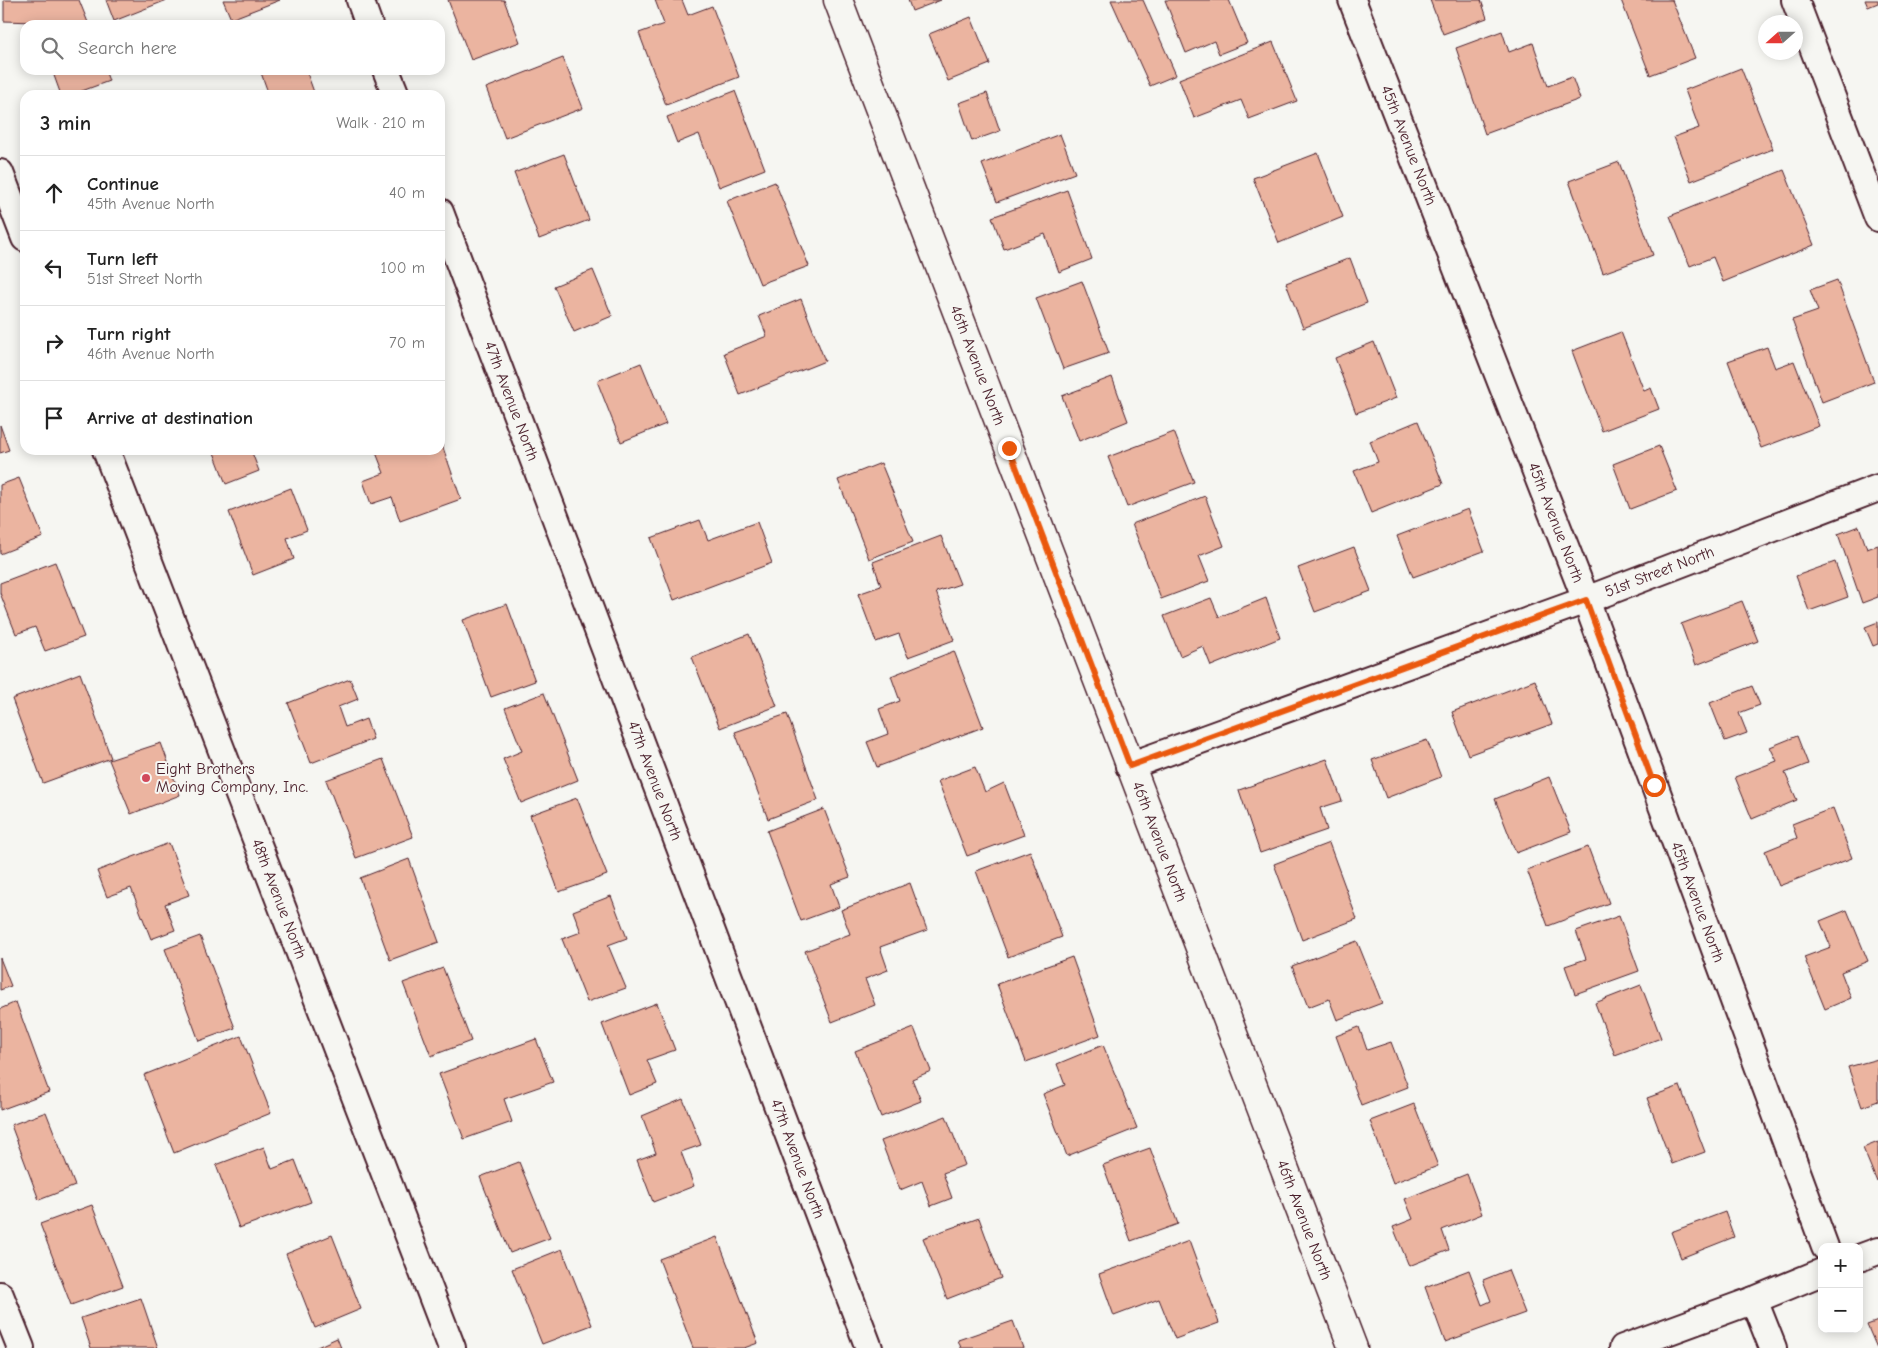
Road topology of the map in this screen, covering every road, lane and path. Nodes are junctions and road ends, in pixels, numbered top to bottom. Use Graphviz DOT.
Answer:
graph roads {
  1 [pos="360,0"];
  2 [pos="838,0"];
  3 [pos="1352,0"];
  4 [pos="1795,0"];
  5 [pos="367,20"];
  6 [pos="388,75"];
  7 [pos="394,90"];
  8 [pos="0,173"];
  9 [pos="1878,218"];
  10 [pos="20,225"];
  11 [pos="445,225"];
  12 [pos="108,455"];
  13 [pos="1878,488"];
  14 [pos="1586,600"];
  15 [pos="1130,766"];
  16 [pos="1824,1243"];
  17 [pos="1878,1251"];
  18 [pos="1863,1257"];
  19 [pos="1818,1274"];
  20 [pos="0,1295"];
  21 [pos="1754,1300"];
  22 [pos="21,1348"];
  23 [pos="452,1348"];
  24 [pos="869,1348"];
  25 [pos="1353,1348"];
  26 [pos="1623,1348"];
  27 [pos="1773,1348"];
  1 -- 5 [label="street"];
  2 -- 15 [label="street, 46th Avenue North"];
  3 -- 14 [label="street, 45th Avenue North"];
  4 -- 9 [label="street"];
  6 -- 7 [label="street"];
  8 -- 10 [label="street"];
  11 -- 24 [label="street, 47th Avenue North"];
  12 -- 23 [label="street, 48th Avenue North"];
  13 -- 14 [label="street, 51st Street North"];
  14 -- 15 [label="street, 51st Street North"];
  14 -- 16 [label="street, 45th Avenue North"];
  15 -- 25 [label="street, 46th Avenue North"];
  17 -- 18 [label="street"];
  19 -- 21 [label="street"];
  20 -- 22 [label="street"];
  21 -- 26 [label="street"];
  21 -- 27 [label="street"];
}
